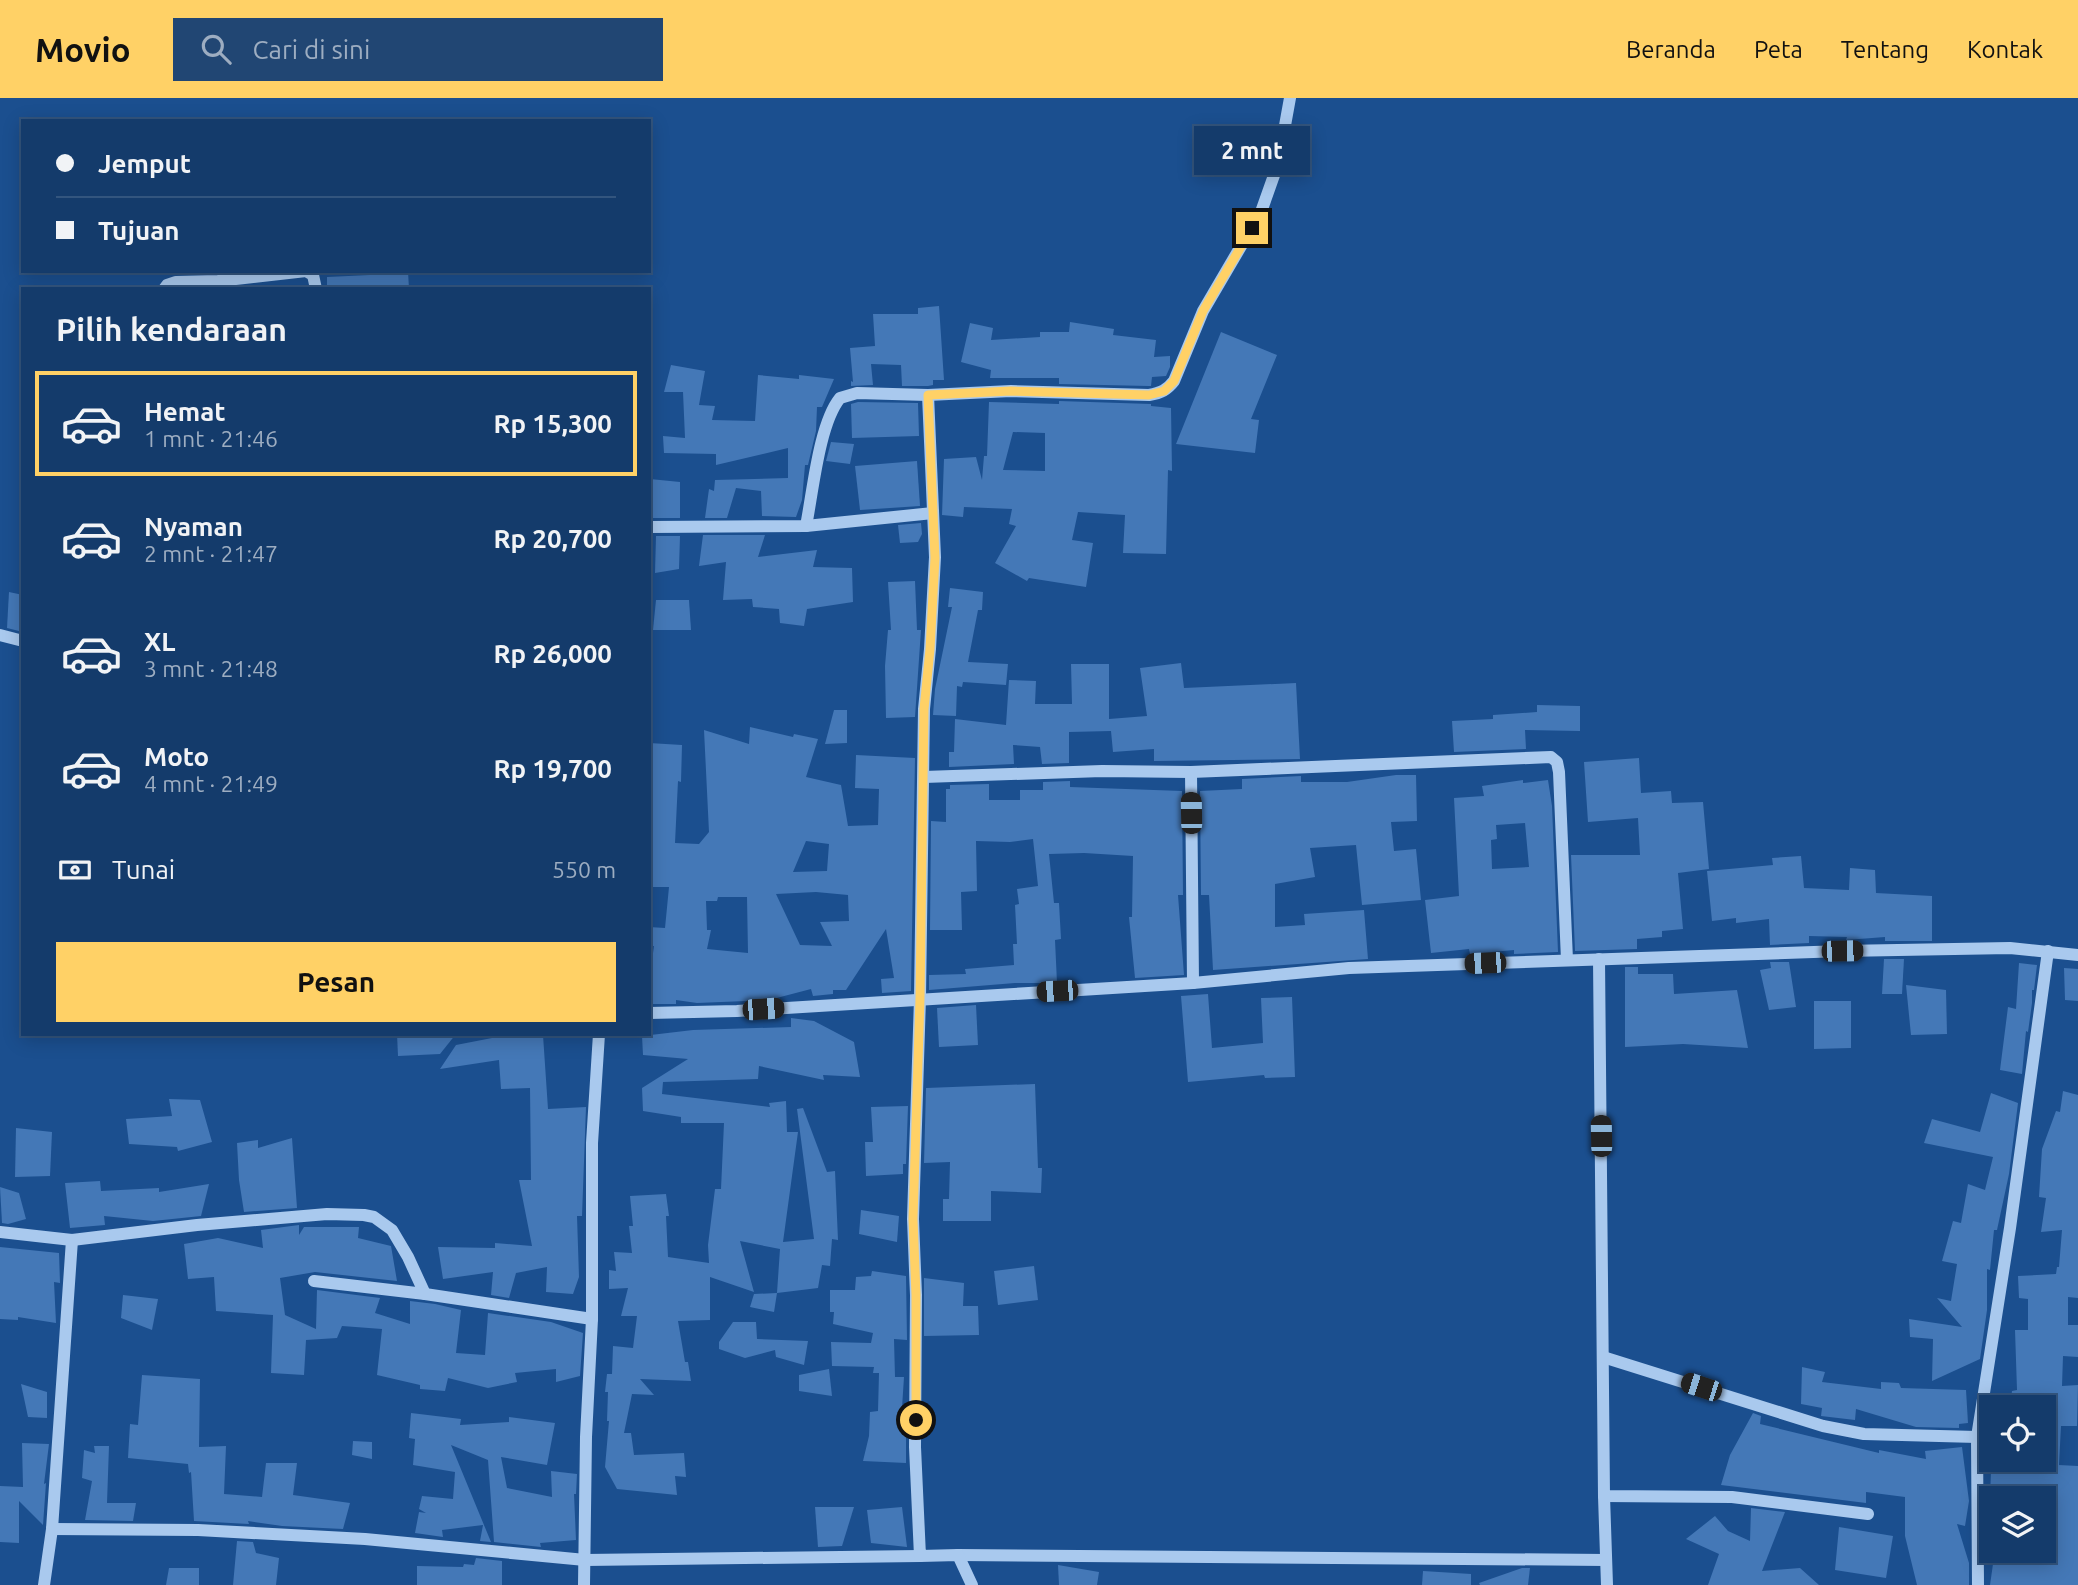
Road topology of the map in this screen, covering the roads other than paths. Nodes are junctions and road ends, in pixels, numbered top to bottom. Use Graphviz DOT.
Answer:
graph roads {
  1 [pos="1290,98"];
  2 [pos="288,273"];
  3 [pos="166,287"];
  4 [pos="928,395"];
  5 [pos="934,519"];
  6 [pos="806,526"];
  7 [pos="651,527"];
  8 [pos="0,635"];
  9 [pos="21,641"];
  10 [pos="1191,772"];
  11 [pos="924,777"];
  12 [pos="2048,951"];
  13 [pos="2078,955"];
  14 [pos="1567,960"];
  15 [pos="1599,960"];
  16 [pos="1193,983"];
  17 [pos="920,998"];
  18 [pos="651,1013"];
  19 [pos="599,1036"];
  20 [pos="0,1232"];
  21 [pos="72,1240"];
  22 [pos="314,1281"];
  23 [pos="425,1294"];
  24 [pos="592,1319"];
  25 [pos="1604,1356"];
  26 [pos="1977,1437"];
  27 [pos="1604,1496"];
  28 [pos="1868,1514"];
  29 [pos="52,1529"];
  30 [pos="958,1555"];
  31 [pos="920,1556"];
  32 [pos="585,1560"];
  33 [pos="1606,1560"];
  34 [pos="44,1585"];
  35 [pos="584,1585"];
  36 [pos="972,1585"];
  37 [pos="1607,1585"];
  38 [pos="1978,1585"];
  1 -- 4 [label="street"];
  2 -- 3 [label="street"];
  4 -- 5 [label="street"];
  4 -- 6 [label="street"];
  5 -- 6 [label="street"];
  5 -- 11 [label="street"];
  6 -- 7 [label="street"];
  8 -- 9 [label="street"];
  10 -- 11 [label="street"];
  10 -- 14 [label="street"];
  10 -- 16 [label="street"];
  11 -- 17 [label="street"];
  12 -- 13 [label="street"];
  12 -- 15 [label="street"];
  12 -- 26 [label="street"];
  14 -- 15 [label="street"];
  14 -- 16 [label="street"];
  15 -- 25 [label="street"];
  16 -- 17 [label="street"];
  17 -- 18 [label="street"];
  17 -- 31 [label="street"];
  19 -- 24 [label="street"];
  20 -- 21 [label="street"];
  21 -- 23 [label="street"];
  21 -- 29 [label="street"];
  22 -- 23 [label="street"];
  23 -- 24 [label="street"];
  24 -- 32 [label="street"];
  25 -- 26 [label="street"];
  25 -- 27 [label="street"];
  26 -- 38 [label="street"];
  27 -- 28 [label="street"];
  27 -- 33 [label="street"];
  29 -- 32 [label="street"];
  29 -- 34 [label="street"];
  30 -- 31 [label="street"];
  30 -- 33 [label="street"];
  30 -- 36 [label="street"];
  31 -- 32 [label="street"];
  32 -- 35 [label="street"];
  33 -- 37 [label="street"];
}
